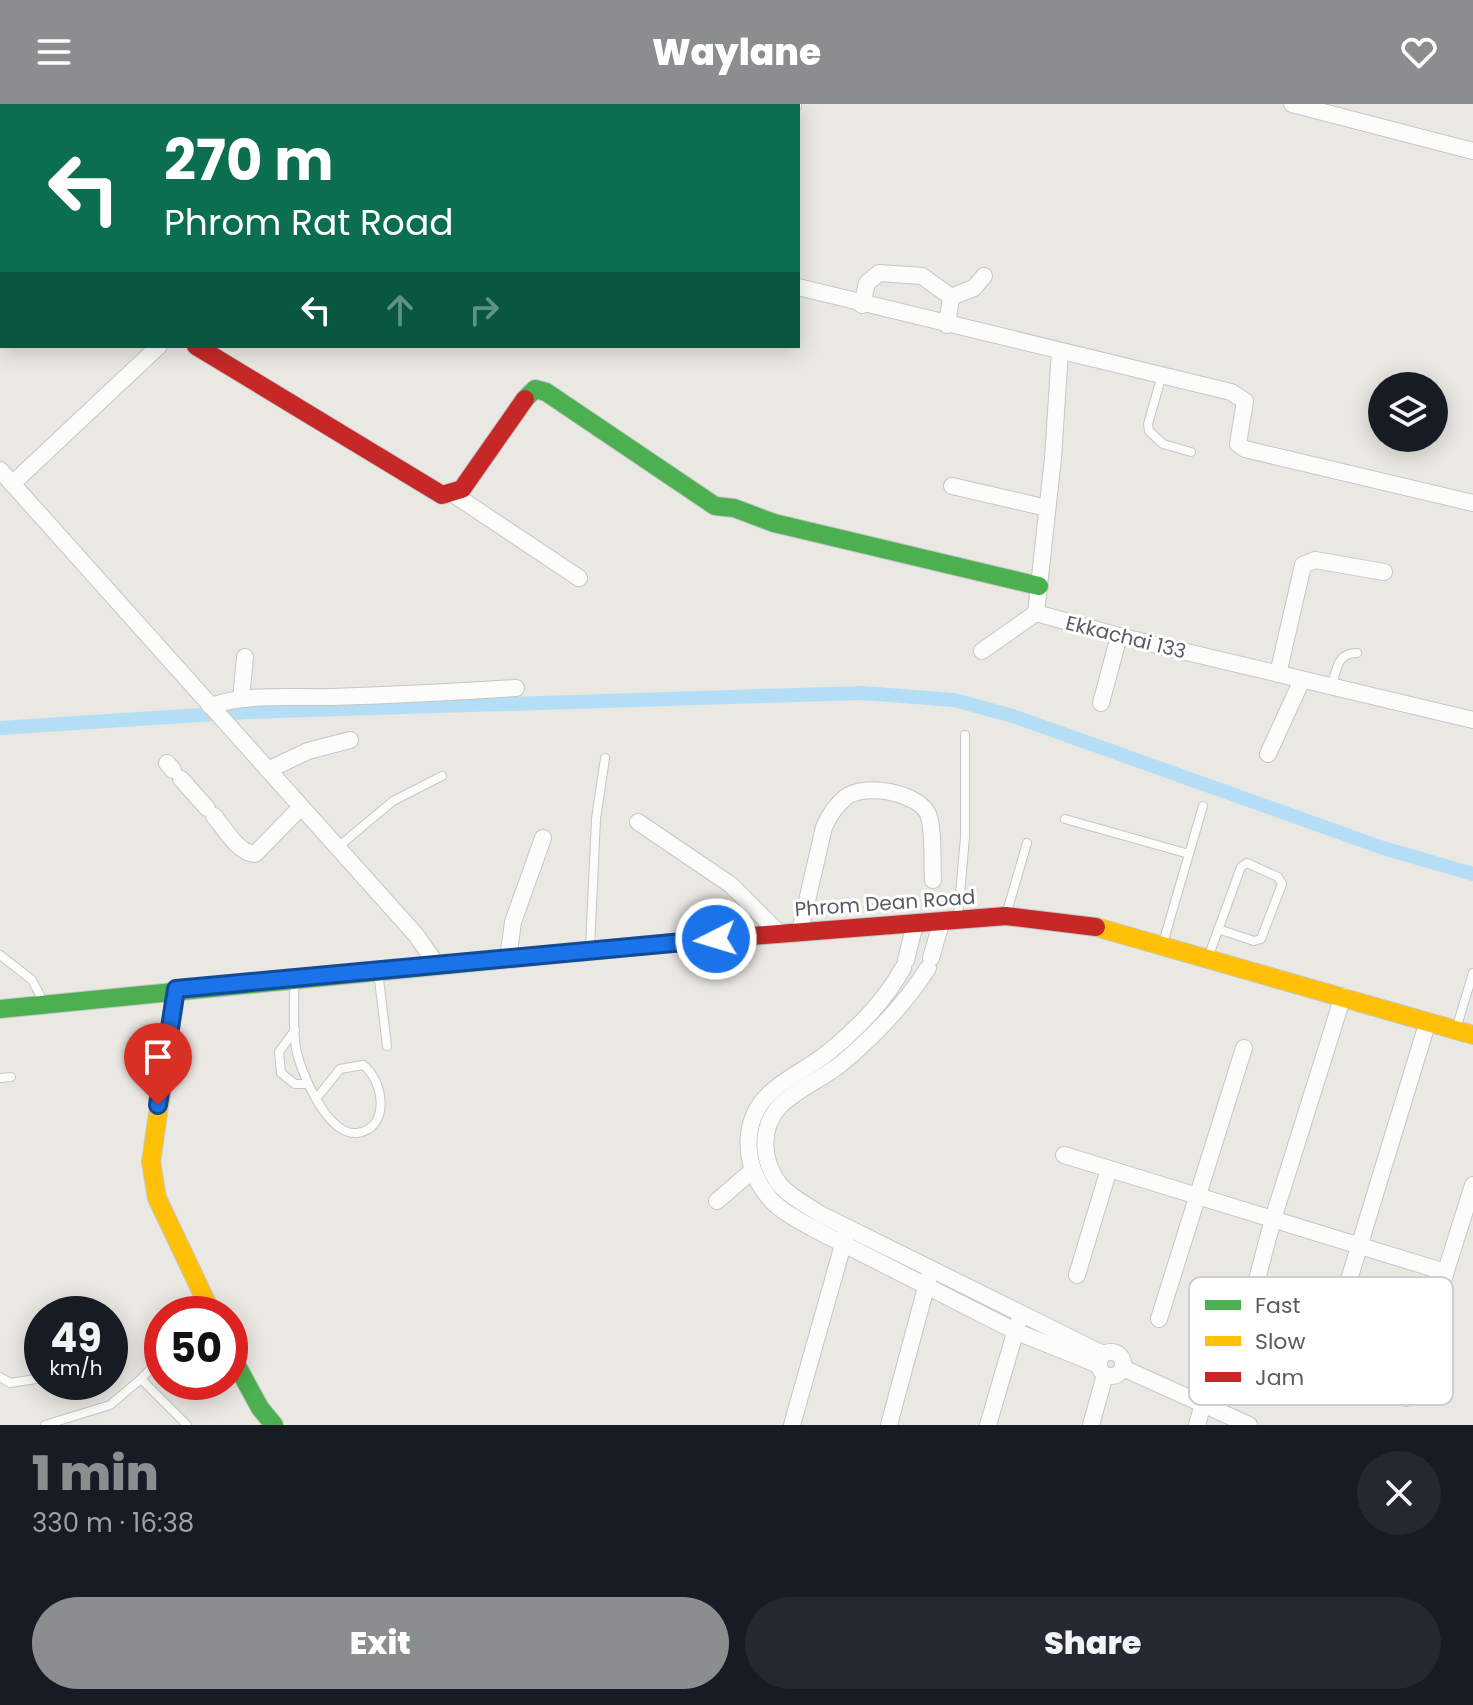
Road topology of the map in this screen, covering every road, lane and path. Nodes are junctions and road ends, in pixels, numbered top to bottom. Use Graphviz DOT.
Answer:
graph roads {
  1 [pos="1292,104"];
  2 [pos="1473,151"];
  3 [pos="984,276"];
  4 [pos="800,288"];
  5 [pos="951,297"];
  6 [pos="862,305"];
  7 [pos="947,325"];
  8 [pos="157,348"];
  9 [pos="199,348"];
  10 [pos="1060,351"];
  11 [pos="1162,375"];
  12 [pos="1191,452"];
  13 [pos="0,470"];
  14 [pos="12,484"];
  15 [pos="952,486"];
  16 [pos="453,494"];
  17 [pos="1473,503"];
  18 [pos="1047,508"];
  19 [pos="1384,572"];
  20 [pos="579,578"];
  21 [pos="1039,586"];
  22 [pos="1036,613"];
  23 [pos="1119,636"];
  24 [pos="982,651"];
  25 [pos="1357,653"];
  26 [pos="245,657"];
  27 [pos="1278,674"];
  28 [pos="1302,680"];
  29 [pos="1332,685"];
  30 [pos="516,688"];
  31 [pos="241,699"];
  32 [pos="1101,703"];
  33 [pos="212,708"];
  34 [pos="1473,720"];
  35 [pos="965,735"];
  36 [pos="350,740"];
  37 [pos="1268,754"];
  38 [pos="605,758"];
  39 [pos="268,770"];
  40 [pos="173,771"];
  41 [pos="442,776"];
  42 [pos="1203,806"];
  43 [pos="301,807"];
  44 [pos="1065,819"];
  45 [pos="638,822"];
  46 [pos="543,838"];
  47 [pos="1027,843"];
  48 [pos="337,848"];
  49 [pos="1189,854"];
  50 [pos="933,880"];
  51 [pos="1006,916"];
  52 [pos="950,919"];
  53 [pos="915,924"];
  54 [pos="1218,929"];
  55 [pos="800,931"];
  56 [pos="779,933"];
  57 [pos="1163,944"];
  58 [pos="590,951"];
  59 [pos="0,955"];
  60 [pos="1208,956"];
  61 [pos="508,959"];
  62 [pos="437,965"];
  63 [pos="903,967"];
  64 [pos="927,967"];
  65 [pos="378,971"];
  66 [pos="1473,973"];
  67 [pos="294,978"];
  68 [pos="176,989"];
  69 [pos="1343,996"];
  70 [pos="45,1004"];
  71 [pos="0,1009"];
  72 [pos="1428,1021"];
  73 [pos="295,1029"];
  74 [pos="1465,1032"];
  75 [pos="387,1046"];
  76 [pos="1244,1048"];
  77 [pos="823,1067"];
  78 [pos="11,1077"];
  79 [pos="0,1078"];
  80 [pos="308,1084"];
  81 [pos="316,1099"];
  82 [pos="1064,1155"];
  83 [pos="1109,1169"];
  84 [pos="753,1170"];
  85 [pos="1473,1185"];
  86 [pos="1197,1196"];
  87 [pos="717,1201"];
  88 [pos="1273,1219"];
  89 [pos="846,1236"];
  90 [pos="1358,1245"];
  91 [pos="1445,1272"];
  92 [pos="1077,1275"];
  93 [pos="1258,1277"];
  94 [pos="1349,1277"];
  95 [pos="1445,1277"];
  96 [pos="929,1278"];
  97 [pos="201,1296"];
  98 [pos="1019,1314"];
  99 [pos="1159,1319"];
  100 [pos="1017,1332"];
  101 [pos="1102,1365"];
  102 [pos="144,1376"];
  103 [pos="0,1377"];
  104 [pos="141,1379"];
  105 [pos="24,1381"];
  106 [pos="248,1386"];
  107 [pos="1189,1398"];
  108 [pos="1203,1405"];
  109 [pos="1205,1405"];
  110 [pos="45,1425"];
  111 [pos="187,1425"];
  112 [pos="274,1425"];
  113 [pos="792,1425"];
  114 [pos="889,1425"];
  115 [pos="988,1425"];
  116 [pos="1091,1425"];
  117 [pos="1197,1425"];
  118 [pos="1249,1425"];
  1 -- 2 [label="street"];
  3 -- 5 [label="street"];
  4 -- 6 [label="street"];
  5 -- 6 [label="street"];
  5 -- 7 [label="street"];
  6 -- 7 [label="street"];
  7 -- 10 [label="street"];
  8 -- 14 [label="street"];
  9 -- 16 [label="main road"];
  10 -- 11 [label="street"];
  10 -- 18 [label="street"];
  11 -- 12 [label="lane"];
  11 -- 17 [label="street"];
  13 -- 14 [label="street"];
  14 -- 33 [label="street"];
  15 -- 18 [label="street"];
  16 -- 20 [label="street"];
  16 -- 21 [label="main road"];
  18 -- 21 [label="street"];
  19 -- 27 [label="street"];
  21 -- 22 [label="street"];
  22 -- 23 [label="street, Ekkachai 133"];
  22 -- 24 [label="street"];
  23 -- 27 [label="street, Ekkachai 133"];
  23 -- 32 [label="street"];
  25 -- 29 [label="lane"];
  26 -- 31 [label="street"];
  27 -- 28 [label="street, Ekkachai 133"];
  28 -- 29 [label="street, Ekkachai 133"];
  28 -- 37 [label="street"];
  29 -- 34 [label="street, Ekkachai 133"];
  30 -- 31 [label="street"];
  31 -- 33 [label="street"];
  33 -- 39 [label="street"];
  35 -- 52 [label="lane"];
  36 -- 39 [label="street"];
  38 -- 58 [label="lane"];
  39 -- 43 [label="street"];
  40 -- 43 [label="street"];
  41 -- 48 [label="lane"];
  42 -- 49 [label="lane"];
  43 -- 48 [label="street"];
  44 -- 49 [label="lane"];
  45 -- 56 [label="street"];
  46 -- 61 [label="street"];
  47 -- 51 [label="lane"];
  48 -- 62 [label="street"];
  49 -- 57 [label="lane"];
  50 -- 55 [label="street"];
  51 -- 52 [label="main road, Phrom Dean Road"];
  51 -- 57 [label="main road, Phrom Dean Road"];
  52 -- 53 [label="main road, Phrom Dean Road"];
  52 -- 64 [label="street"];
  53 -- 55 [label="main road, Phrom Dean Road"];
  53 -- 63 [label="street"];
  54 -- 54 [label="lane"];
  54 -- 60 [label="lane"];
  55 -- 56 [label="main road, Phrom Dean Road"];
  56 -- 58 [label="main road, Phrom Dean Road"];
  57 -- 60 [label="main road, Phrom Dean Road"];
  58 -- 61 [label="main road, Phrom Dean Road"];
  59 -- 70 [label="lane"];
  60 -- 69 [label="main road, Phrom Dean Road"];
  61 -- 62 [label="main road, Phrom Dean Road"];
  62 -- 65 [label="main road, Phrom Dean Road"];
  63 -- 64 [label="street"];
  63 -- 77 [label="street"];
  64 -- 77 [label="street"];
  65 -- 67 [label="main road, Phrom Dean Road"];
  65 -- 75 [label="lane"];
  66 -- 74 [label="lane"];
  67 -- 68 [label="main road, Phrom Dean Road"];
  67 -- 73 [label="lane"];
  68 -- 70 [label="main road, Phrom Dean Road"];
  68 -- 97 [label="main road"];
  69 -- 72 [label="main road, Phrom Dean Road"];
  69 -- 88 [label="street"];
  70 -- 71 [label="main road, Phrom Dean Road"];
  72 -- 74 [label="main road, Phrom Dean Road"];
  72 -- 90 [label="street"];
  73 -- 80 [label="lane"];
  73 -- 80 [label="lane"];
  76 -- 86 [label="street"];
  77 -- 84 [label="street"];
  77 -- 89 [label="street"];
  78 -- 79 [label="lane"];
  80 -- 81 [label="lane"];
  81 -- 81 [label="lane"];
  82 -- 83 [label="street"];
  83 -- 86 [label="street"];
  83 -- 92 [label="street"];
  84 -- 87 [label="street"];
  84 -- 89 [label="street"];
  85 -- 91 [label="street"];
  86 -- 88 [label="street"];
  86 -- 99 [label="street"];
  88 -- 90 [label="street"];
  88 -- 93 [label="street"];
  89 -- 96 [label="street"];
  89 -- 113 [label="street"];
  90 -- 91 [label="street"];
  90 -- 94 [label="street"];
  91 -- 95 [label="street"];
  96 -- 98 [label="street"];
  96 -- 100 [label="street"];
  96 -- 114 [label="street"];
  98 -- 100 [label="street"];
  98 -- 101 [label="street"];
  100 -- 101 [label="street"];
  100 -- 115 [label="street"];
  101 -- 107 [label="street"];
  101 -- 116 [label="street"];
  102 -- 104 [label="lane"];
  103 -- 105 [label="lane"];
  104 -- 110 [label="lane"];
  104 -- 111 [label="lane"];
  106 -- 112 [label="main road"];
  108 -- 117 [label="street"];
  109 -- 118 [label="street"];
}
